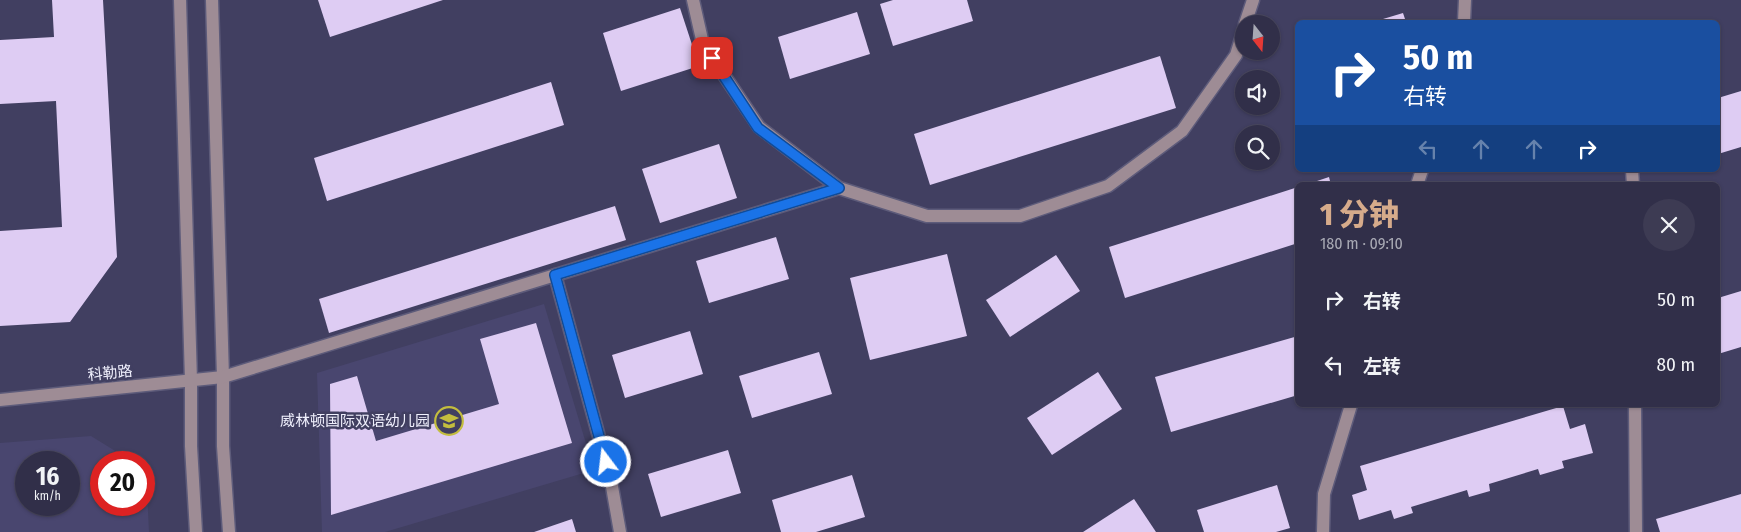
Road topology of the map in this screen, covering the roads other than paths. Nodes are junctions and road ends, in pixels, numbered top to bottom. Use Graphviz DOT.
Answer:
graph roads {
  1 [pos="180,0"];
  2 [pos="212,0"];
  3 [pos="693,0"];
  4 [pos="1253,0"];
  5 [pos="1465,0"];
  6 [pos="1248,15"];
  7 [pos="1464,20"];
  8 [pos="1235,56"];
  9 [pos="839,188"];
  10 [pos="555,275"];
  11 [pos="223,377"];
  12 [pos="191,381"];
  13 [pos="0,400"];
  14 [pos="1350,407"];
  15 [pos="1635,407"];
  16 [pos="196,532"];
  17 [pos="229,532"];
  18 [pos="620,532"];
  19 [pos="1323,532"];
  20 [pos="1636,532"];
  1 -- 12 [label="street"];
  2 -- 11 [label="street"];
  3 -- 9 [label="street"];
  4 -- 6 [label="street"];
  5 -- 7 [label="street"];
  8 -- 9 [label="street"];
  9 -- 10 [label="street, 科勒路"];
  10 -- 11 [label="street, 科勒路"];
  10 -- 18 [label="street"];
  11 -- 12 [label="street, 科勒路"];
  11 -- 17 [label="street"];
  12 -- 13 [label="street, 科勒路"];
  12 -- 16 [label="street"];
  14 -- 19 [label="street"];
  15 -- 20 [label="street"];
}
